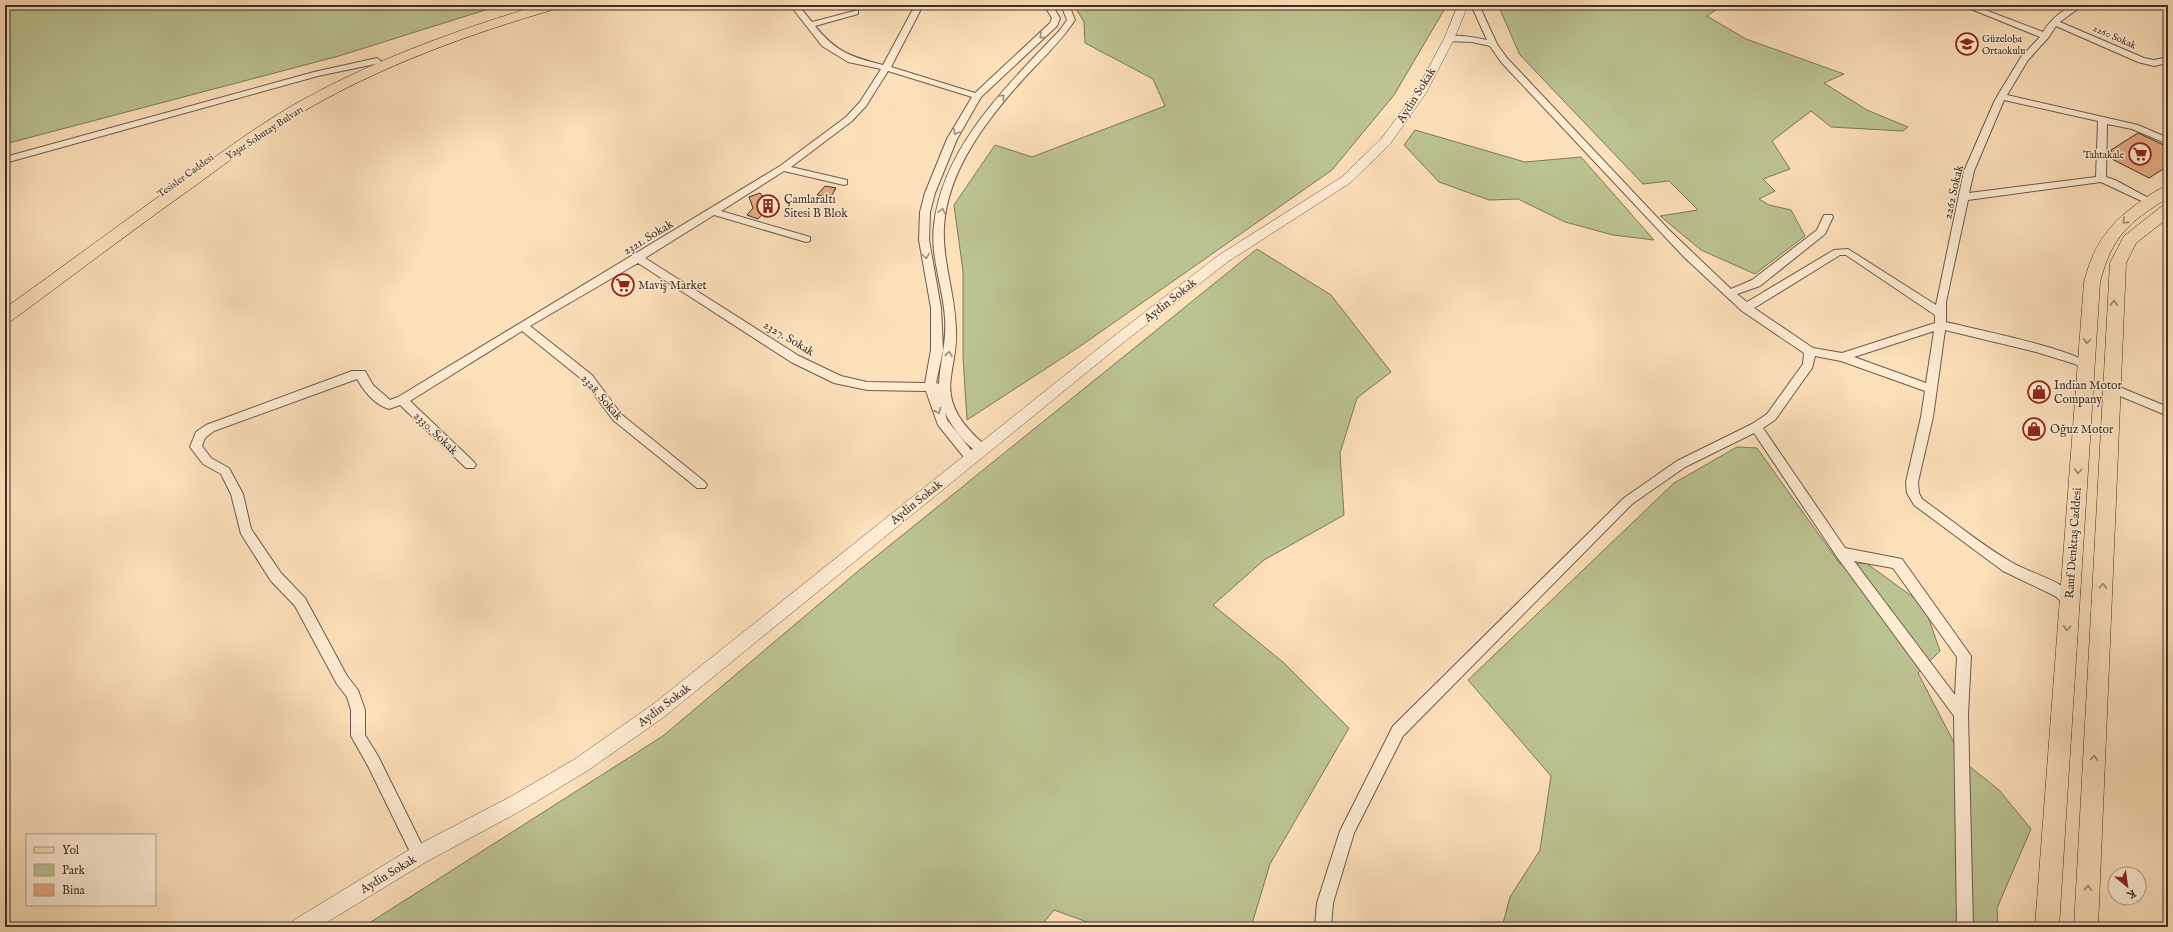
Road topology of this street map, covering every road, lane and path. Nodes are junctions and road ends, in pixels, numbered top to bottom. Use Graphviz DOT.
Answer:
graph roads {
  1 [pos="532,5"];
  2 [pos="554,5"];
  3 [pos="794,5"];
  4 [pos="1048,5"];
  5 [pos="1065,5"];
  6 [pos="1463,5"];
  7 [pos="1475,5"];
  8 [pos="1965,5"];
  9 [pos="2079,5"];
  10 [pos="916,11"];
  11 [pos="855,12"];
  12 [pos="2054,22"];
  13 [pos="810,25"];
  14 [pos="2045,36"];
  15 [pos="1449,39"];
  16 [pos="1493,44"];
  17 [pos="2168,60"];
  18 [pos="377,61"];
  19 [pos="886,68"];
  20 [pos="977,96"];
  21 [pos="2002,97"];
  22 [pos="2103,120"];
  23 [pos="2168,141"];
  24 [pos="5,160"];
  25 [pos="783,168"];
  26 [pos="2101,179"];
  27 [pos="844,182"];
  28 [pos="2168,191"];
  29 [pos="1964,197"];
  30 [pos="2159,206"];
  31 [pos="713,212"];
  32 [pos="1828,217"];
  33 [pos="806,240"];
  34 [pos="638,258"];
  35 [pos="1730,293"];
  36 [pos="5,305"];
  37 [pos="1746,308"];
  38 [pos="1940,312"];
  39 [pos="5,317"];
  40 [pos="1940,325"];
  41 [pos="522,326"];
  42 [pos="1810,351"];
  43 [pos="1842,357"];
  44 [pos="2084,366"];
  45 [pos="930,386"];
  46 [pos="944,388"];
  47 [pos="2112,388"];
  48 [pos="1931,389"];
  49 [pos="402,400"];
  50 [pos="2168,412"];
  51 [pos="1756,427"];
  52 [pos="977,453"];
  53 [pos="470,465"];
  54 [pos="701,485"];
  55 [pos="1841,553"];
  56 [pos="2069,600"];
  57 [pos="1961,714"];
  58 [pos="419,856"];
  59 [pos="301,927"];
  60 [pos="1323,927"];
  61 [pos="1965,927"];
  62 [pos="2047,927"];
  63 [pos="2086,927"];
  1 -- 18 [label="main road, Tesisler Caddesi"];
  2 -- 39 [label="main road, Yaşar Sobutay Bulvarı"];
  3 -- 13 [label="street"];
  4 -- 20 [label="street, one-way"];
  46 -- 5 [label="street, one-way"];
  6 -- 15 [label="street, Aydin Sokak"];
  7 -- 16 [label="street"];
  8 -- 14 [label="street"];
  9 -- 12 [label="street, 2262 Sokak"];
  10 -- 19 [label="street, 2321. Sokak"];
  11 -- 13 [label="street"];
  12 -- 14 [label="street, 2262 Sokak"];
  12 -- 17 [label="street, 2260 Sokak"];
  13 -- 19 [label="street"];
  14 -- 21 [label="street, 2262 Sokak"];
  15 -- 16 [label="street"];
  15 -- 52 [label="street, Aydin Sokak"];
  16 -- 35 [label="street"];
  18 -- 24 [label="street"];
  18 -- 36 [label="main road, Tesisler Caddesi"];
  19 -- 20 [label="street"];
  19 -- 25 [label="street, 2321. Sokak"];
  20 -- 45 [label="street, one-way"];
  21 -- 22 [label="street"];
  21 -- 29 [label="street, 2262 Sokak"];
  22 -- 23 [label="street"];
  22 -- 26 [label="street"];
  25 -- 27 [label="street"];
  25 -- 31 [label="street, 2321. Sokak"];
  26 -- 29 [label="street"];
  26 -- 30 [label="street"];
  28 -- 30 [label="main road, Rauf Denktaş Caddesi"];
  29 -- 38 [label="street, 2262 Sokak"];
  30 -- 44 [label="main road, Rauf Denktaş Caddesi, one-way"];
  47 -- 30 [label="main road, Rauf Denktaş Caddesi, one-way"];
  31 -- 33 [label="street"];
  31 -- 34 [label="street, 2321. Sokak"];
  32 -- 35 [label="street"];
  34 -- 41 [label="street, 2321. Sokak"];
  34 -- 45 [label="street, 2327. Sokak"];
  35 -- 37 [label="street"];
  37 -- 38 [label="street"];
  37 -- 42 [label="street"];
  38 -- 40 [label="street, 2262 Sokak"];
  40 -- 43 [label="street"];
  40 -- 44 [label="street"];
  40 -- 48 [label="street, 2262 Sokak"];
  41 -- 49 [label="street, 2321. Sokak"];
  41 -- 54 [label="street, 2328. Sokak"];
  42 -- 43 [label="street"];
  42 -- 51 [label="street"];
  43 -- 48 [label="street"];
  44 -- 56 [label="main road, Rauf Denktaş Caddesi, one-way"];
  45 -- 46 [label="street, 2327. Sokak"];
  45 -- 52 [label="street, one-way"];
  46 -- 52 [label="street"];
  47 -- 50 [label="street"];
  63 -- 47 [label="main road, Rauf Denktaş Caddesi, one-way"];
  48 -- 56 [label="street, 2262 Sokak"];
  49 -- 53 [label="street, 2330. Sokak"];
  49 -- 58 [label="street"];
  51 -- 55 [label="street"];
  51 -- 60 [label="street"];
  52 -- 58 [label="street, Aydin Sokak"];
  55 -- 57 [label="street"];
  55 -- 57 [label="street"];
  56 -- 62 [label="main road, Rauf Denktaş Caddesi, one-way"];
  57 -- 61 [label="street"];
  58 -- 59 [label="street, Aydin Sokak"];
}
